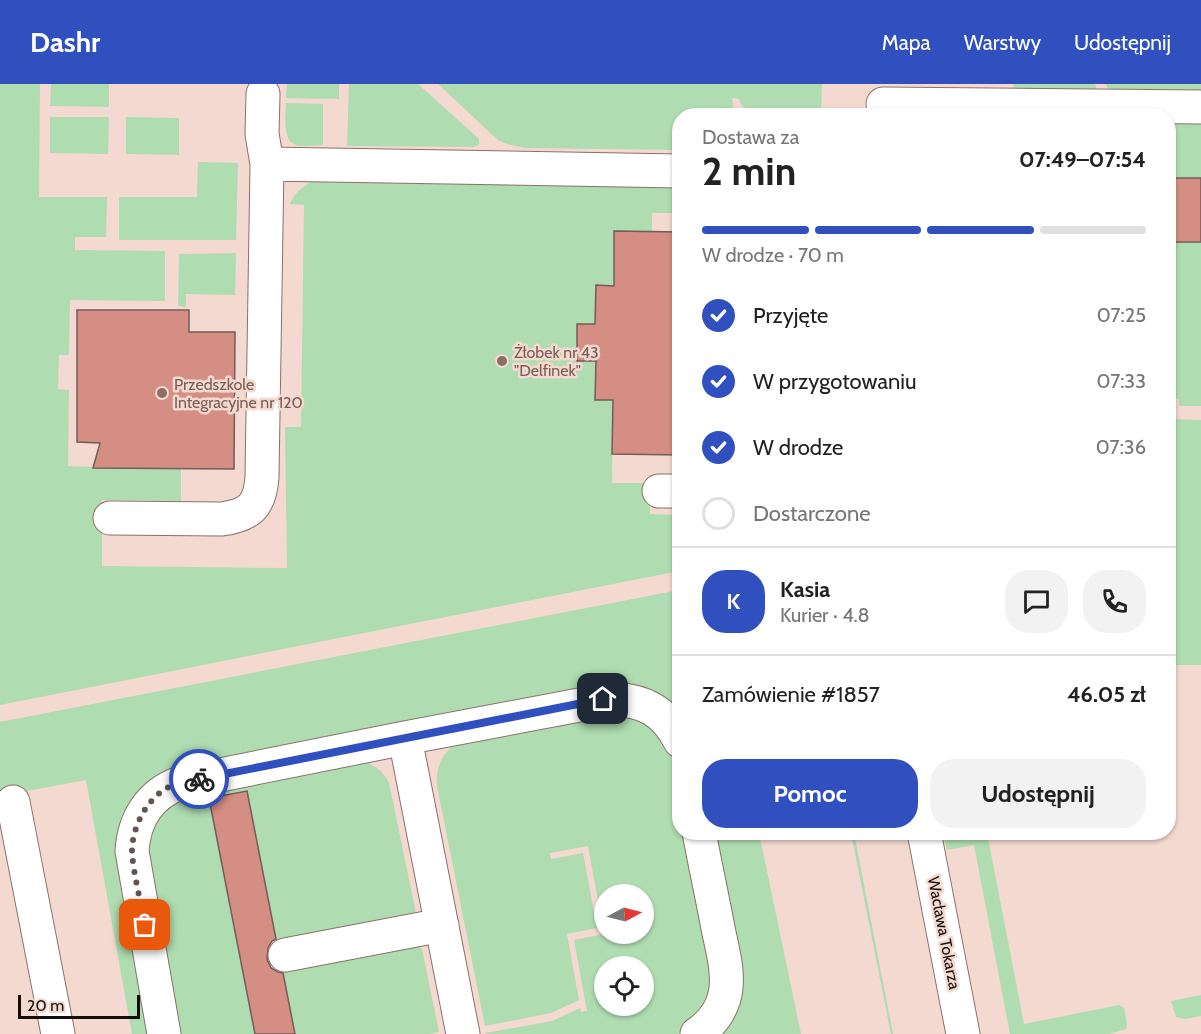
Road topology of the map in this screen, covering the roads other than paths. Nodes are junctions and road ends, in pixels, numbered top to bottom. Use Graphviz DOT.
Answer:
graph roads {
  1 [pos="263,94"];
  2 [pos="882,101"];
  3 [pos="1201,107"];
  4 [pos="267,164"];
  5 [pos="672,171"];
  6 [pos="111,518"];
  7 [pos="672,728"];
  8 [pos="405,738"];
  9 [pos="13,802"];
  10 [pos="701,840"];
  11 [pos="926,840"];
  12 [pos="442,925"];
  13 [pos="285,955"];
  14 [pos="58,1034"];
  15 [pos="164,1034"];
  16 [pos="463,1034"];
  17 [pos="697,1034"];
  18 [pos="963,1034"];
  1 -- 4 [label="street"];
  2 -- 3 [label="street"];
  4 -- 5 [label="street"];
  4 -- 6 [label="street"];
  7 -- 8 [label="street"];
  8 -- 12 [label="street"];
  8 -- 15 [label="street"];
  9 -- 14 [label="street"];
  10 -- 17 [label="street"];
  11 -- 18 [label="street, Wacława Tokarza"];
  12 -- 13 [label="street"];
  12 -- 16 [label="street"];
}
